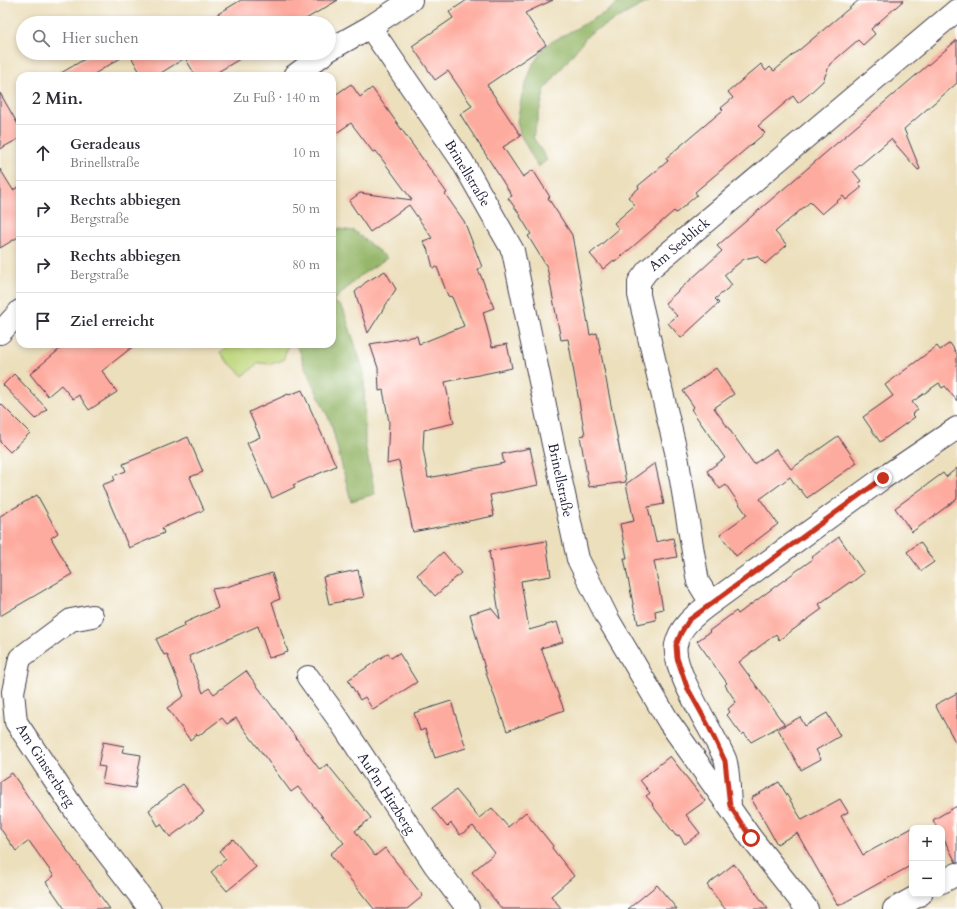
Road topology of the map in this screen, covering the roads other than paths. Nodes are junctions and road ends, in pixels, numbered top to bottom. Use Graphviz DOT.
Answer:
graph roads {
  1 [pos="411,0"];
  2 [pos="957,10"];
  3 [pos="370,27"];
  4 [pos="336,46"];
  5 [pos="316,60"];
  6 [pos="299,72"];
  7 [pos="16,315"];
  8 [pos="0,333"];
  9 [pos="957,428"];
  10 [pos="711,604"];
  11 [pos="92,616"];
  12 [pos="308,677"];
  13 [pos="730,806"];
  14 [pos="957,874"];
  15 [pos="945,880"];
  16 [pos="916,897"];
  17 [pos="150,909"];
  18 [pos="468,909"];
  19 [pos="807,909"];
  20 [pos="894,909"];
  1 -- 3 [label="street"];
  2 -- 10 [label="street, Am Seeblick"];
  3 -- 4 [label="street"];
  3 -- 13 [label="street, Brinellstraße"];
  5 -- 6 [label="street"];
  7 -- 8 [label="street"];
  9 -- 10 [label="street"];
  10 -- 13 [label="street"];
  11 -- 17 [label="street, Am Ginsterberg"];
  12 -- 18 [label="street, Auf'm Hitzberg"];
  13 -- 19 [label="street, Brinellstraße"];
  14 -- 15 [label="street"];
  16 -- 20 [label="street"];
}
